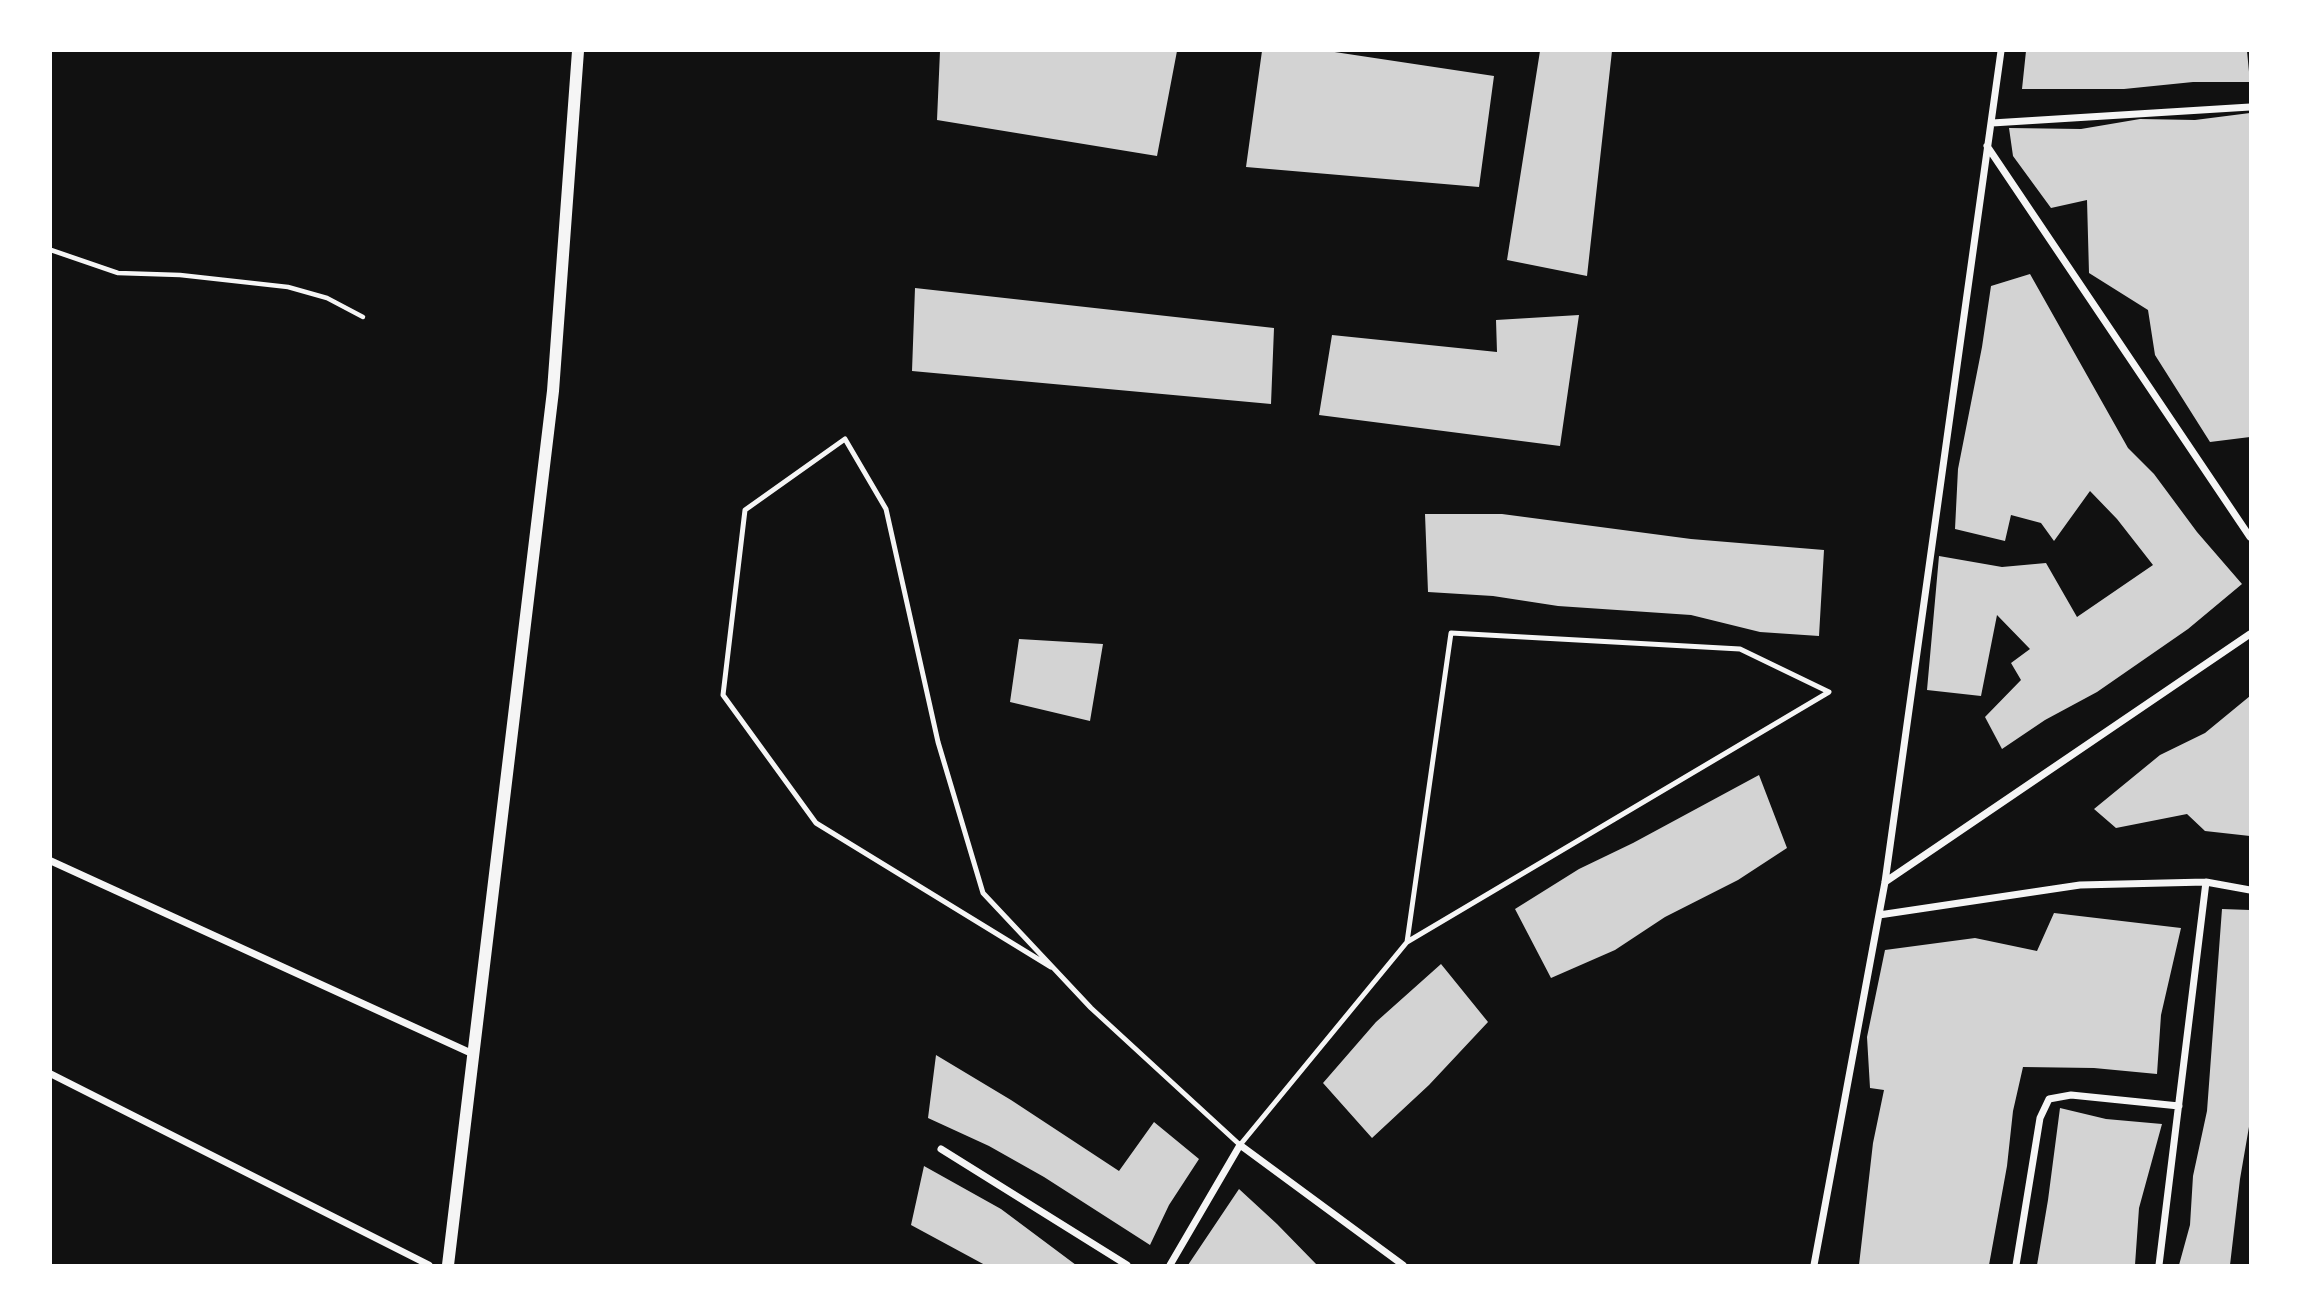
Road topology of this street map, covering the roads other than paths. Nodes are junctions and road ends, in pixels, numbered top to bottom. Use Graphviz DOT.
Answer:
graph roads {
  1 [pos="578,51"];
  2 [pos="2001,51"];
  3 [pos="2250,107"];
  4 [pos="1992,123"];
  5 [pos="1987,146"];
  6 [pos="2250,537"];
  7 [pos="2250,634"];
  8 [pos="51,861"];
  9 [pos="1885,882"];
  10 [pos="2206,882"];
  11 [pos="2250,890"];
  12 [pos="1879,915"];
  13 [pos="1408,942"];
  14 [pos="1051,967"];
  15 [pos="475,1055"];
  16 [pos="51,1074"];
  17 [pos="2179,1107"];
  18 [pos="1240,1145"];
  19 [pos="941,1149"];
  20 [pos="429,1265"];
  21 [pos="448,1265"];
  22 [pos="1127,1265"];
  23 [pos="1170,1265"];
  24 [pos="1402,1265"];
  25 [pos="1814,1265"];
  26 [pos="2016,1265"];
  27 [pos="2159,1265"];
  1 -- 15 [label="street"];
  2 -- 4 [label="street"];
  3 -- 4 [label="street"];
  4 -- 5 [label="street"];
  5 -- 6 [label="street"];
  5 -- 9 [label="street"];
  7 -- 9 [label="street"];
  8 -- 15 [label="street"];
  9 -- 12 [label="street"];
  10 -- 11 [label="street"];
  10 -- 12 [label="street"];
  10 -- 17 [label="street"];
  12 -- 25 [label="street"];
  13 -- 13 [label="lane"];
  13 -- 18 [label="lane"];
  14 -- 14 [label="lane"];
  14 -- 18 [label="lane"];
  15 -- 21 [label="street"];
  16 -- 20 [label="street"];
  17 -- 26 [label="street"];
  17 -- 27 [label="street"];
  18 -- 23 [label="street"];
  18 -- 24 [label="street"];
  19 -- 22 [label="street"];
}
